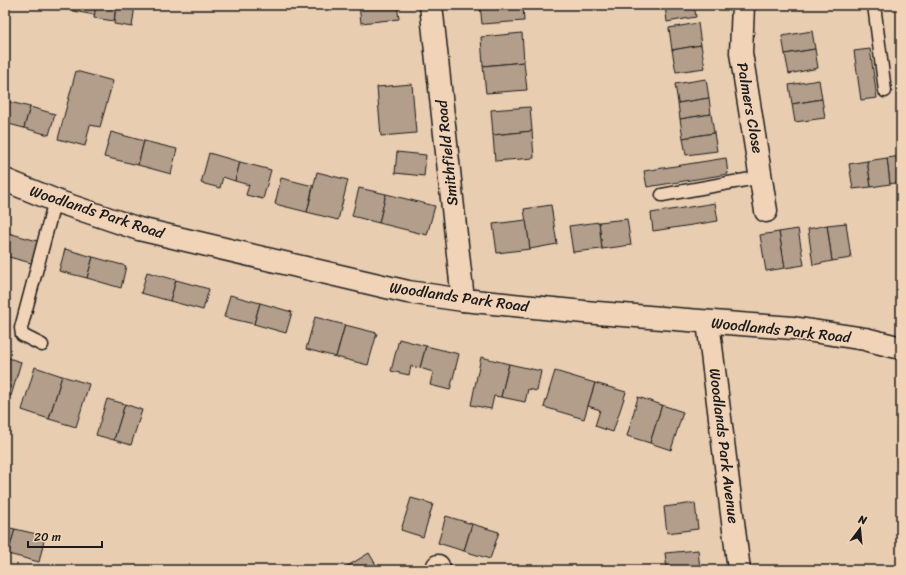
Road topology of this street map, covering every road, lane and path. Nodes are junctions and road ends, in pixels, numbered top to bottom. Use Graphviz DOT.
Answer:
graph roads {
  1 [pos="430,5"];
  2 [pos="743,5"];
  3 [pos="874,5"];
  4 [pos="885,91"];
  5 [pos="762,177"];
  6 [pos="5,180"];
  7 [pos="662,195"];
  8 [pos="55,200"];
  9 [pos="766,212"];
  10 [pos="464,300"];
  11 [pos="708,322"];
  12 [pos="42,345"];
  13 [pos="901,348"];
  14 [pos="739,570"];
  1 -- 10 [label="street, Smithfield Road"];
  2 -- 5 [label="street, Palmers Close"];
  3 -- 4 [label="lane"];
  5 -- 7 [label="lane"];
  5 -- 9 [label="street, Palmers Close"];
  6 -- 8 [label="street, Woodlands Park Road"];
  8 -- 10 [label="street, Woodlands Park Road"];
  8 -- 12 [label="lane"];
  10 -- 11 [label="street, Woodlands Park Road"];
  11 -- 13 [label="street, Woodlands Park Road"];
  11 -- 14 [label="street, Woodlands Park Avenue"];
}
